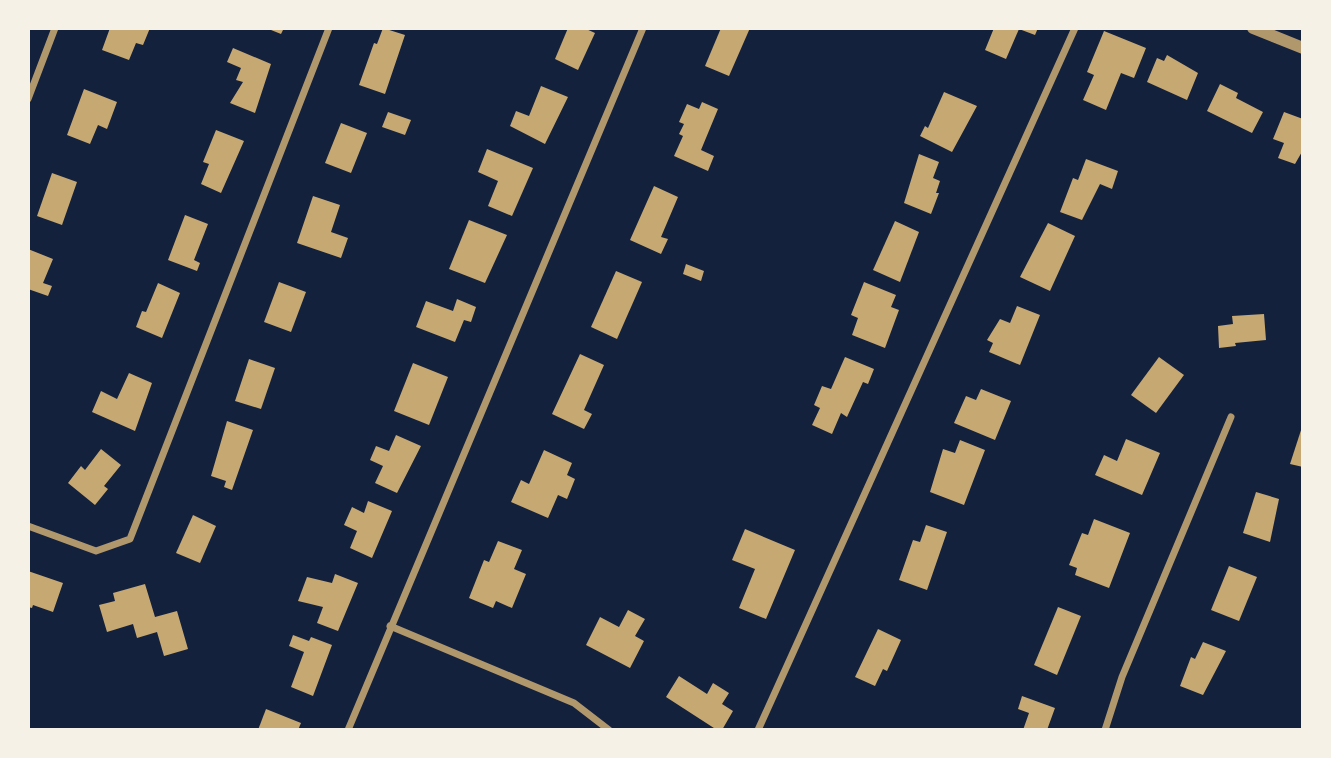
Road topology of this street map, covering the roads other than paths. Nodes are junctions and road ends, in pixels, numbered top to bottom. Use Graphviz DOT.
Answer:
graph roads {
  1 [pos="55,28"];
  2 [pos="329,28"];
  3 [pos="643,28"];
  4 [pos="1075,28"];
  5 [pos="1253,28"];
  6 [pos="1303,48"];
  7 [pos="28,99"];
  8 [pos="1231,417"];
  9 [pos="28,526"];
  10 [pos="390,626"];
  11 [pos="348,730"];
  12 [pos="609,730"];
  13 [pos="758,730"];
  14 [pos="1105,730"];
  1 -- 7 [label="street"];
  2 -- 9 [label="street"];
  3 -- 10 [label="street"];
  4 -- 13 [label="street"];
  5 -- 6 [label="street"];
  8 -- 14 [label="street"];
  10 -- 11 [label="street"];
  10 -- 12 [label="street"];
}
